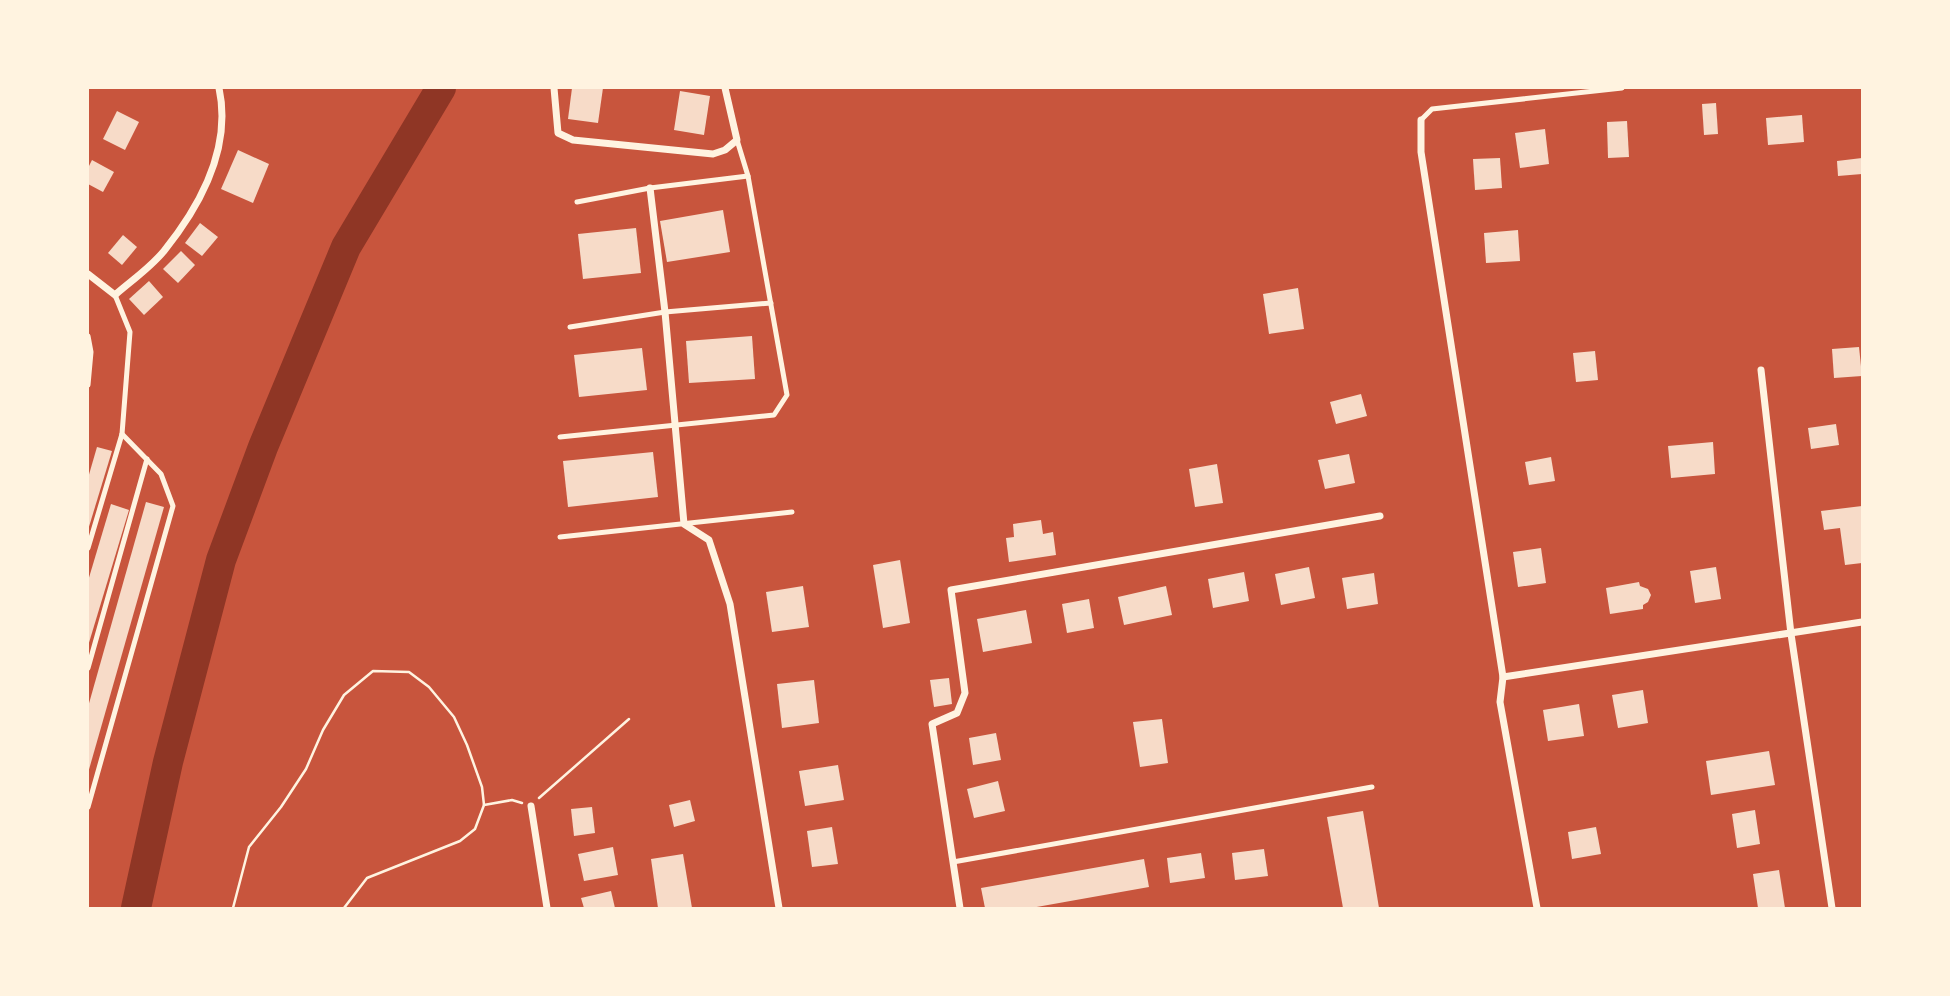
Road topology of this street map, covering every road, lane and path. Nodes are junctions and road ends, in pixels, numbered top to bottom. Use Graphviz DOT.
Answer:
graph roads {
  1 [pos="219,88"];
  2 [pos="554,88"];
  3 [pos="725,88"];
  4 [pos="1622,88"];
  5 [pos="1421,120"];
  6 [pos="737,140"];
  7 [pos="748,176"];
  8 [pos="650,188"];
  9 [pos="577,202"];
  10 [pos="88,274"];
  11 [pos="115,295"];
  12 [pos="771,303"];
  13 [pos="665,312"];
  14 [pos="570,327"];
  15 [pos="88,336"];
  16 [pos="1761,370"];
  17 [pos="88,385"];
  18 [pos="675,425"];
  19 [pos="122,434"];
  20 [pos="560,437"];
  21 [pos="146,459"];
  22 [pos="792,512"];
  23 [pos="1380,516"];
  24 [pos="684,524"];
  25 [pos="560,537"];
  26 [pos="88,548"];
  27 [pos="1863,622"];
  28 [pos="1791,634"];
  29 [pos="88,668"];
  30 [pos="1503,677"];
  31 [pos="629,719"];
  32 [pos="1372,787"];
  33 [pos="484,805"];
  34 [pos="531,806"];
  35 [pos="88,807"];
  36 [pos="953,862"];
  37 [pos="233,908"];
  38 [pos="344,908"];
  39 [pos="547,908"];
  40 [pos="779,908"];
  41 [pos="960,908"];
  42 [pos="1537,908"];
  43 [pos="1832,908"];
  1 -- 11 [label="street"];
  2 -- 6 [label="street"];
  3 -- 6 [label="street"];
  4 -- 5 [label="lane"];
  5 -- 30 [label="street"];
  6 -- 7 [label="lane"];
  7 -- 8 [label="lane"];
  7 -- 12 [label="lane"];
  8 -- 9 [label="lane"];
  8 -- 13 [label="street"];
  10 -- 11 [label="street"];
  11 -- 19 [label="lane"];
  12 -- 13 [label="lane"];
  12 -- 18 [label="lane"];
  13 -- 14 [label="lane"];
  13 -- 18 [label="street"];
  15 -- 17 [label="lane"];
  16 -- 28 [label="street"];
  18 -- 20 [label="lane"];
  18 -- 24 [label="street"];
  19 -- 21 [label="lane"];
  19 -- 26 [label="lane"];
  21 -- 29 [label="lane"];
  21 -- 35 [label="lane"];
  22 -- 24 [label="lane"];
  23 -- 36 [label="street"];
  24 -- 25 [label="lane"];
  24 -- 40 [label="street"];
  27 -- 28 [label="street"];
  28 -- 30 [label="street"];
  28 -- 43 [label="street"];
  30 -- 42 [label="street"];
  31 -- 34 [label="path"];
  32 -- 36 [label="lane"];
  33 -- 34 [label="path"];
  33 -- 37 [label="path"];
  33 -- 38 [label="path"];
  34 -- 39 [label="street"];
  36 -- 41 [label="street"];
}
